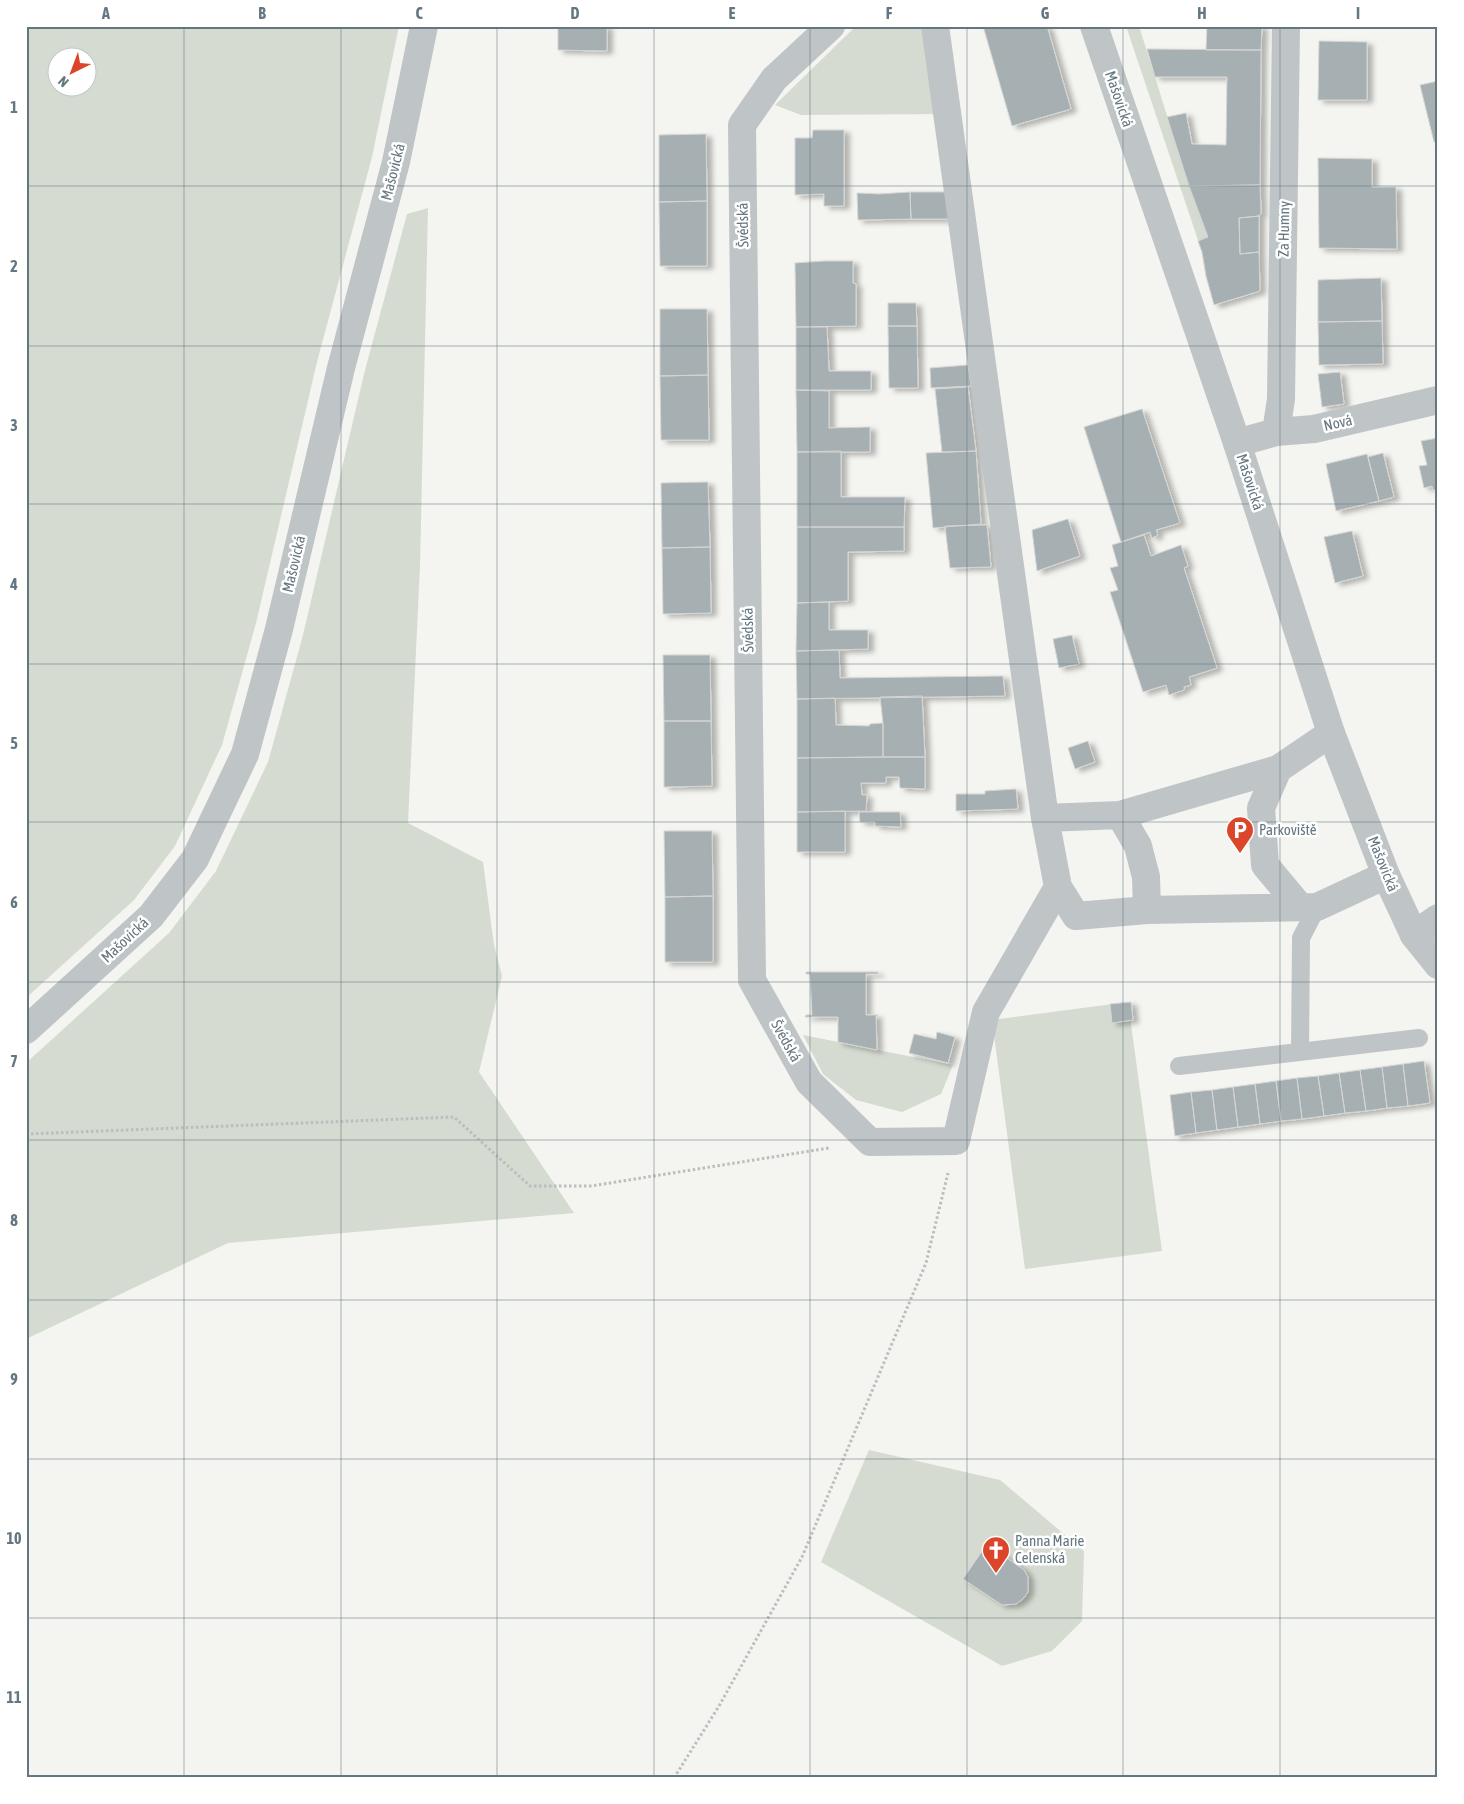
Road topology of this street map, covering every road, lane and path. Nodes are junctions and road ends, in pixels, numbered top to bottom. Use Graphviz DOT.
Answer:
graph roads {
  1 [pos="424,26"];
  2 [pos="831,26"];
  3 [pos="935,26"];
  4 [pos="1094,26"];
  5 [pos="1286,26"];
  6 [pos="1438,400"];
  7 [pos="1276,432"];
  8 [pos="1237,443"];
  9 [pos="1331,732"];
  10 [pos="1278,769"];
  11 [pos="1120,814"];
  12 [pos="1045,818"];
  13 [pos="1386,875"];
  14 [pos="1058,887"];
  15 [pos="1308,907"];
  16 [pos="1147,910"];
  17 [pos="1438,918"];
  18 [pos="1414,935"];
  19 [pos="1438,965"];
  20 [pos="26,1030"];
  21 [pos="1419,1038"];
  22 [pos="1300,1052"];
  23 [pos="1179,1066"];
  24 [pos="26,1134"];
  25 [pos="956,1141"];
  26 [pos="870,1142"];
  27 [pos="674,1778"];
  1 -- 20 [label="street, Mašovická"];
  2 -- 26 [label="street, Švédská"];
  3 -- 12 [label="street"];
  4 -- 8 [label="street, Mašovická"];
  5 -- 7 [label="street, Za Humny"];
  6 -- 7 [label="street, Nová"];
  7 -- 8 [label="street, Nová"];
  8 -- 9 [label="street, Mašovická"];
  9 -- 10 [label="street"];
  9 -- 13 [label="street, Mašovická"];
  10 -- 11 [label="street"];
  10 -- 15 [label="street"];
  11 -- 12 [label="street"];
  11 -- 16 [label="street"];
  12 -- 14 [label="street"];
  13 -- 15 [label="street"];
  13 -- 18 [label="street, Mašovická"];
  14 -- 16 [label="street"];
  14 -- 25 [label="street"];
  15 -- 16 [label="street"];
  15 -- 22 [label="lane"];
  17 -- 18 [label="street"];
  18 -- 19 [label="street, Mašovická"];
  21 -- 22 [label="lane"];
  22 -- 23 [label="lane"];
  24 -- 26 [label="path"];
  25 -- 26 [label="street"];
  25 -- 27 [label="path"];
}
